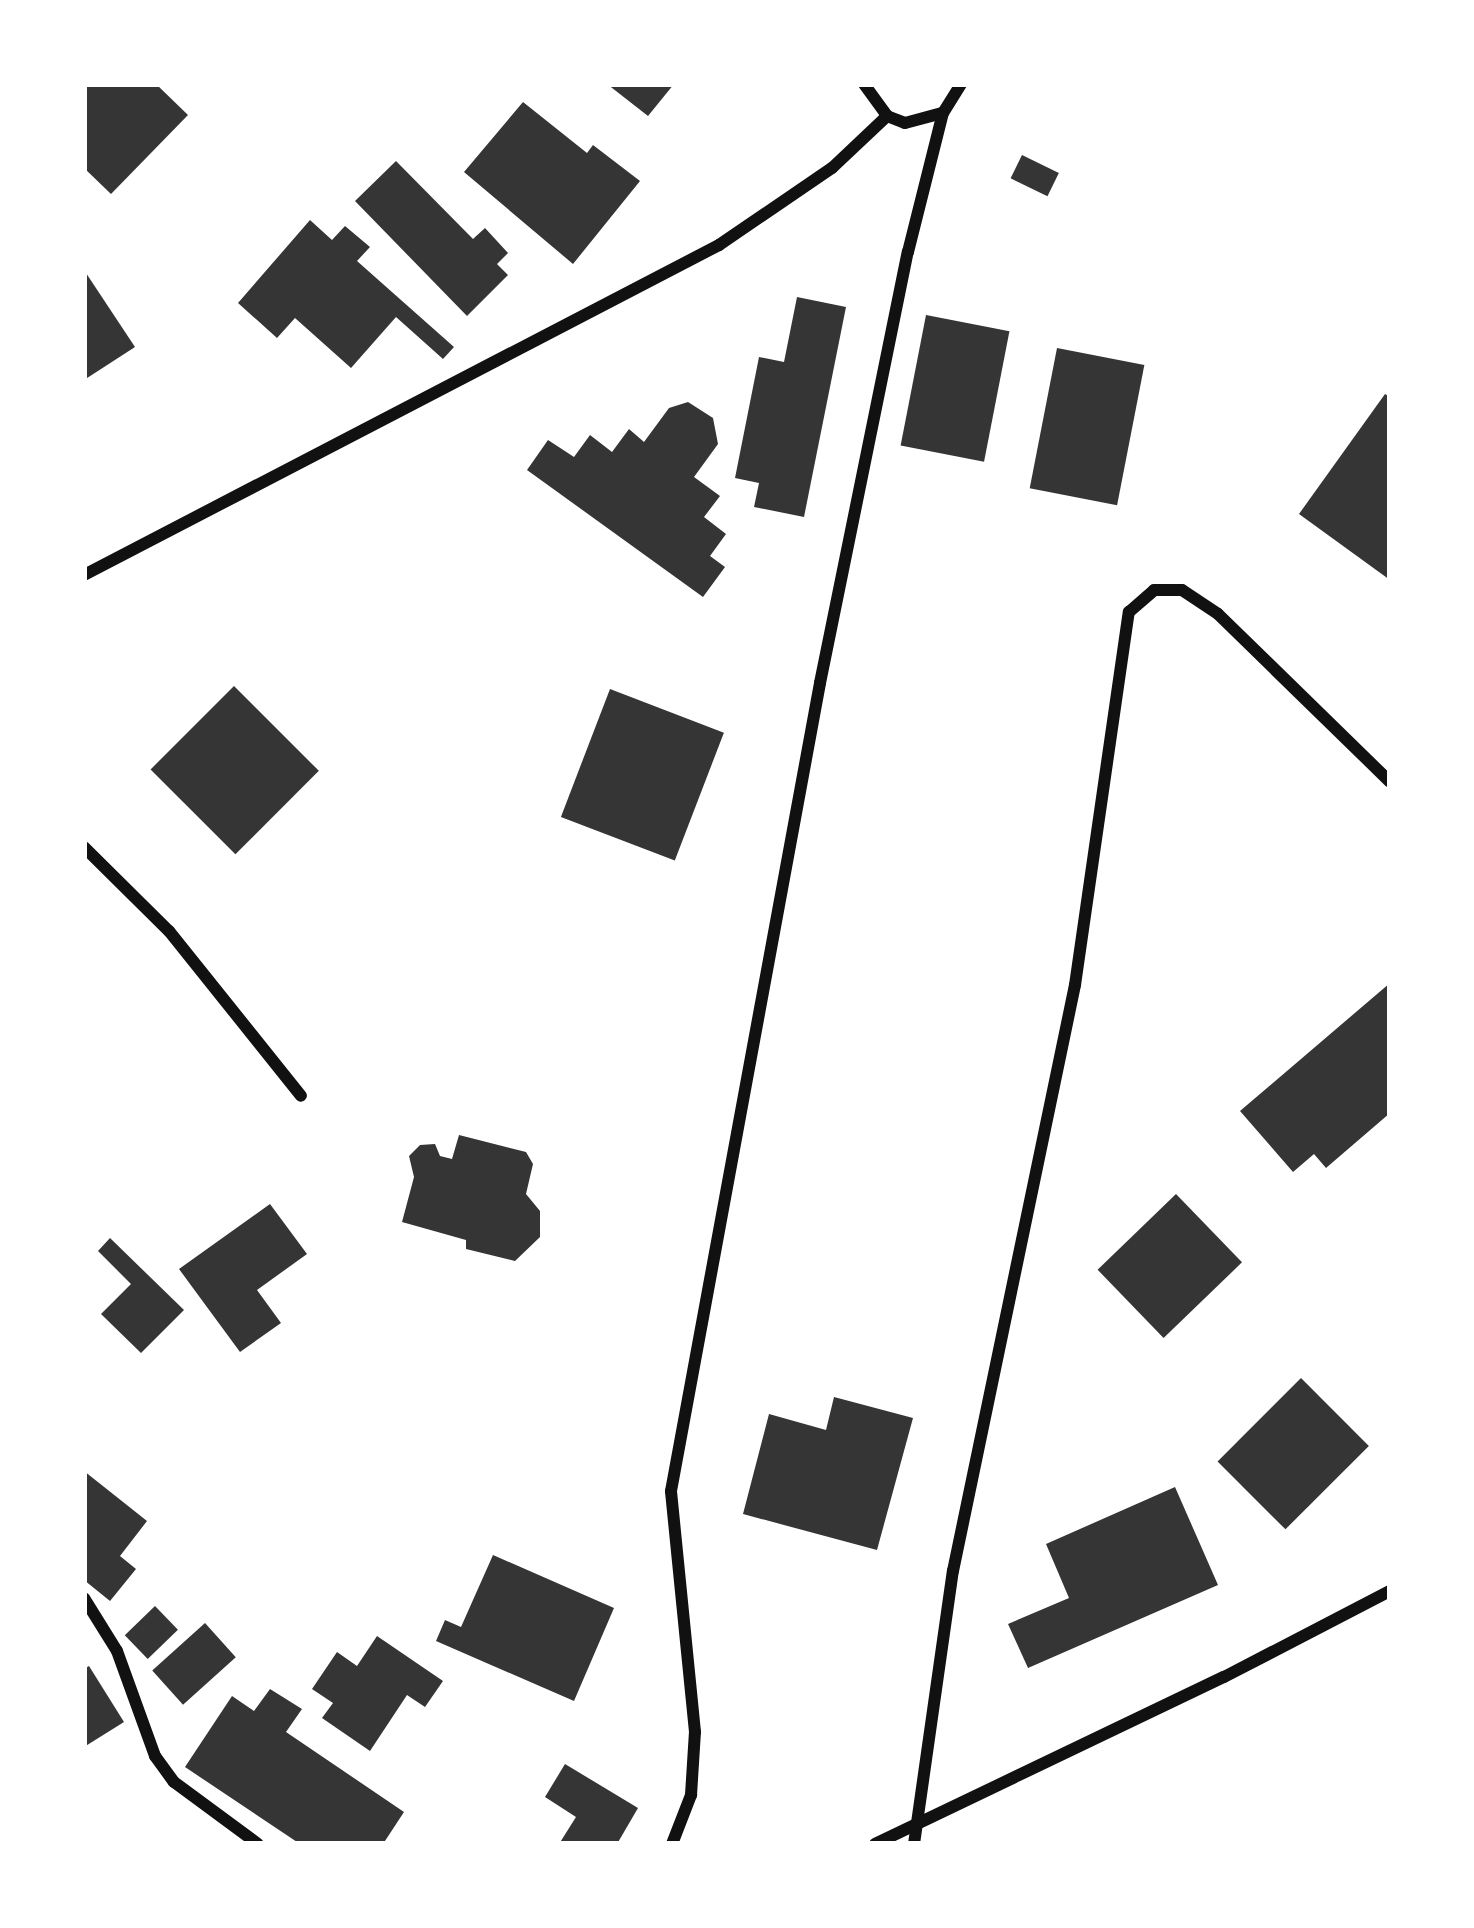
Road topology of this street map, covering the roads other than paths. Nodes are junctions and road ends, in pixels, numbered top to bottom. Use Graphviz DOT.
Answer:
graph roads {
  1 [pos="864,84"];
  2 [pos="961,84"];
  3 [pos="943,113"];
  4 [pos="887,116"];
  5 [pos="84,575"];
  6 [pos="1390,782"];
  7 [pos="84,847"];
  8 [pos="301,1096"];
  9 [pos="1390,1591"];
  10 [pos="84,1598"];
  11 [pos="913,1827"];
  12 [pos="258,1844"];
  13 [pos="672,1844"];
  14 [pos="875,1844"];
  15 [pos="914,1844"];
  1 -- 4 [label="street"];
  2 -- 3 [label="street"];
  3 -- 4 [label="street"];
  3 -- 13 [label="street"];
  4 -- 5 [label="street"];
  6 -- 11 [label="street"];
  7 -- 8 [label="street"];
  9 -- 11 [label="street"];
  10 -- 12 [label="street"];
  11 -- 14 [label="street"];
  11 -- 15 [label="street"];
}
